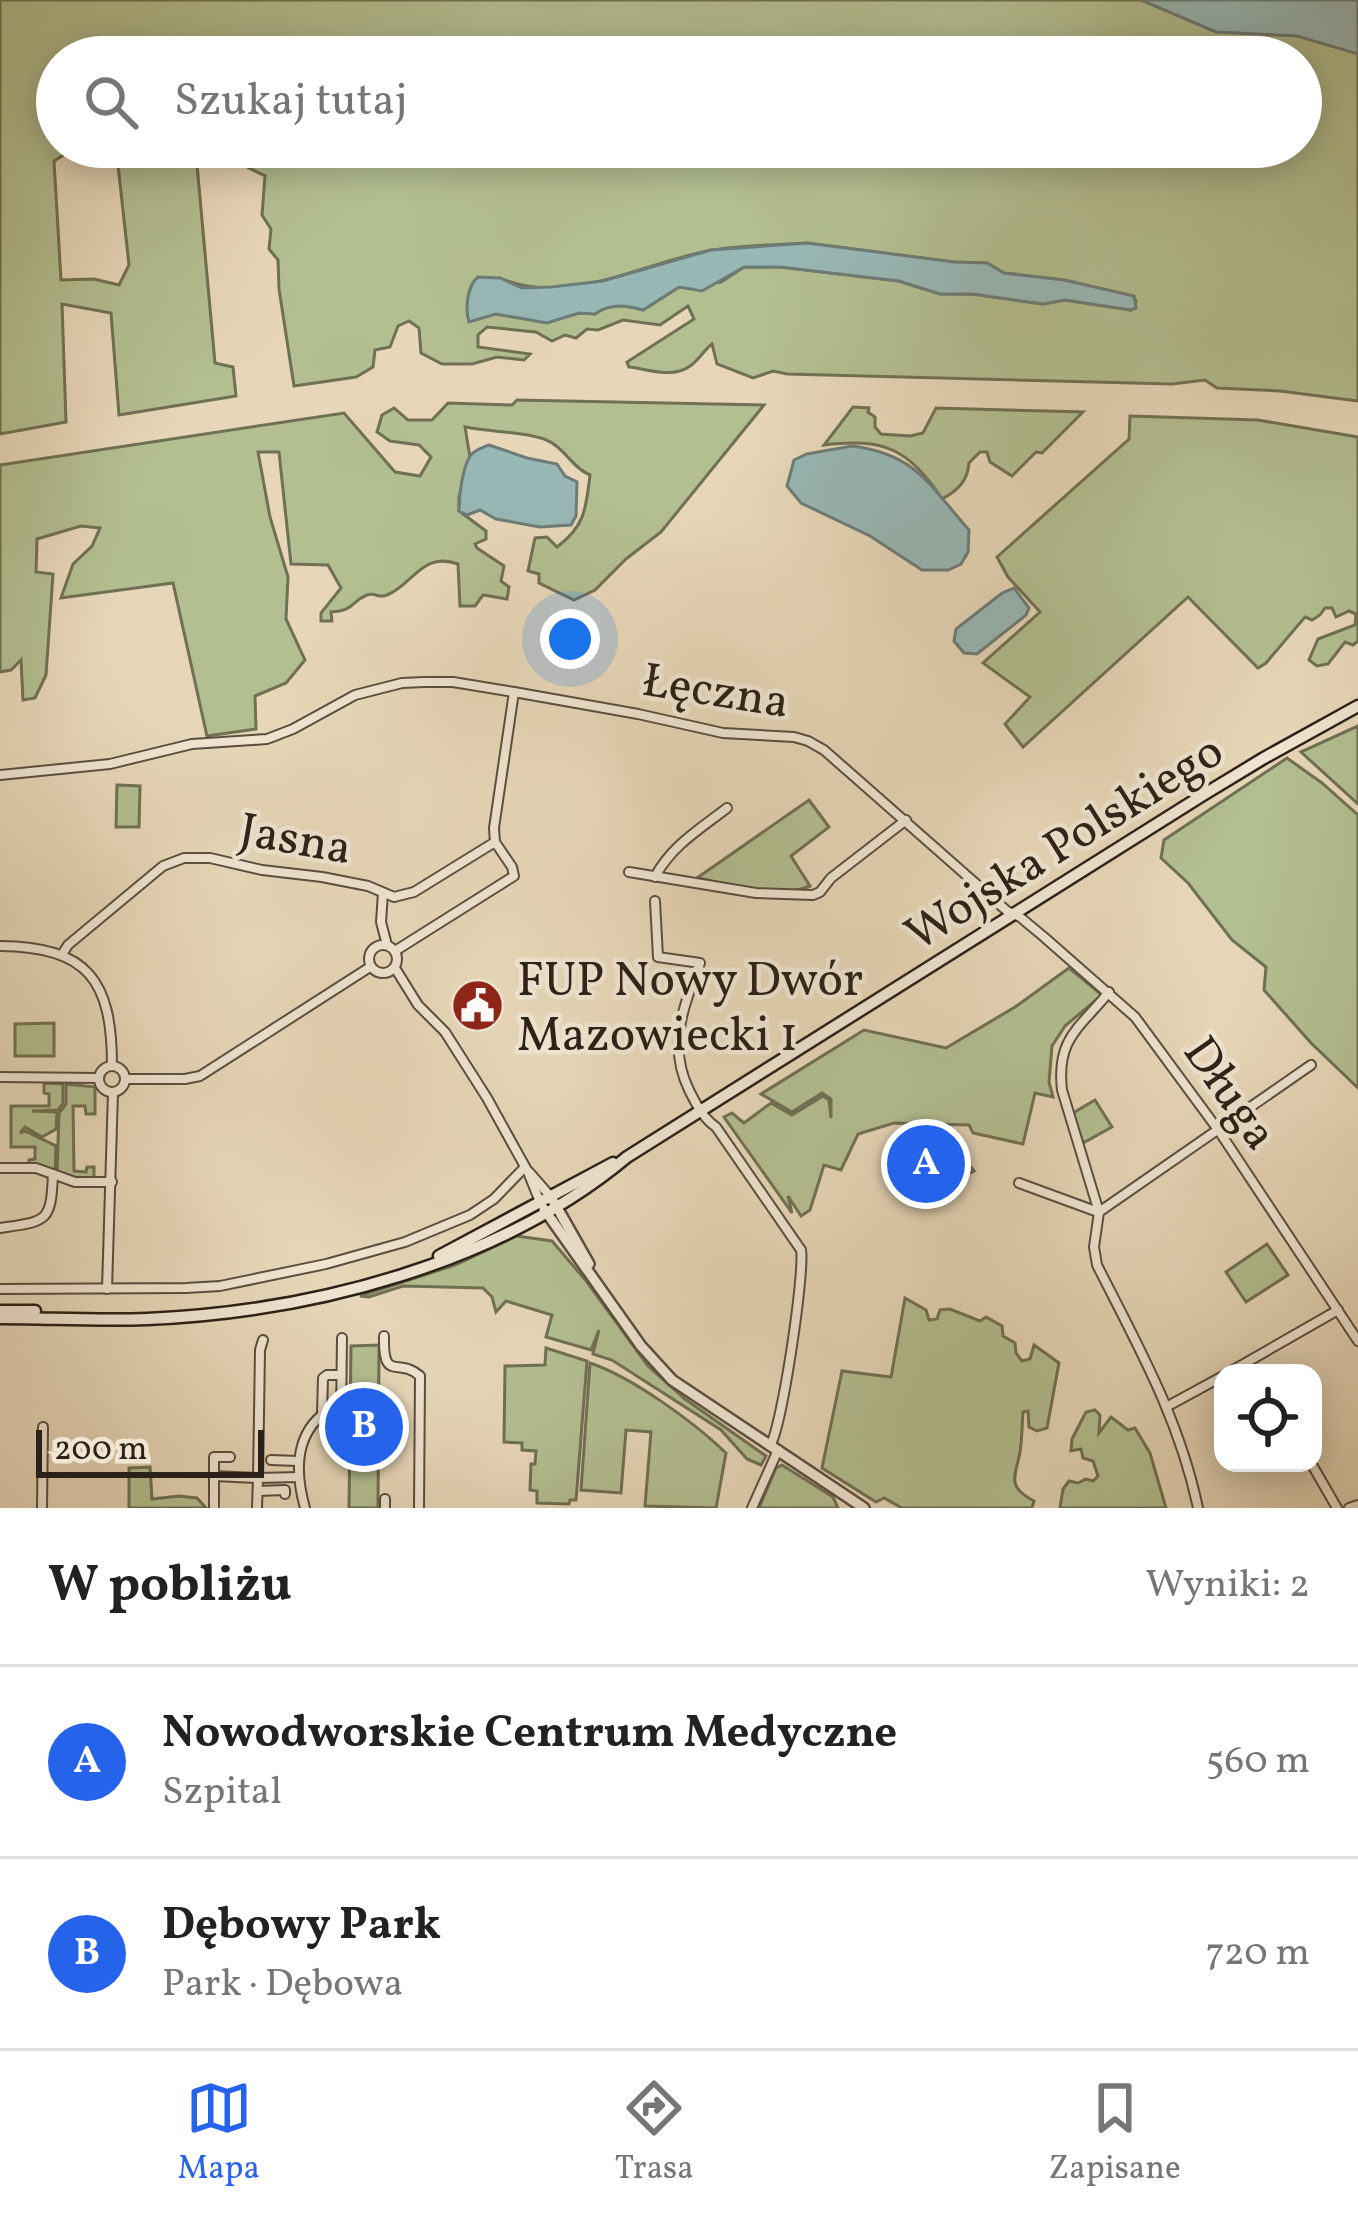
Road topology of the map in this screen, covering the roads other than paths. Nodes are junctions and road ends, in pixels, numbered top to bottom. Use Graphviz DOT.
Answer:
graph roads {
  1 [pos="514,692"];
  2 [pos="1358,706"];
  3 [pos="0,775"];
  4 [pos="728,808"];
  5 [pos="907,820"];
  6 [pos="495,842"];
  7 [pos="629,872"];
  8 [pos="655,877"];
  9 [pos="383,893"];
  10 [pos="655,901"];
  11 [pos="1014,914"];
  12 [pos="0,946"];
  13 [pos="391,948"];
  14 [pos="63,953"];
  15 [pos="370,967"];
  16 [pos="394,968"];
  17 [pos="1109,992"];
  18 [pos="1312,1064"];
  19 [pos="112,1066"];
  20 [pos="0,1077"];
  21 [pos="99,1078"];
  22 [pos="125,1079"];
  23 [pos="113,1092"];
  24 [pos="701,1112"];
  25 [pos="1219,1131"];
  26 [pos="0,1168"];
  27 [pos="526,1169"];
  28 [pos="53,1174"];
  29 [pos="112,1182"];
  30 [pos="1019,1184"];
  31 [pos="548,1205"];
  32 [pos="1099,1212"];
  33 [pos="0,1228"];
  34 [pos="0,1289"];
  35 [pos="106,1289"];
  36 [pos="1338,1310"];
  37 [pos="0,1315"];
  38 [pos="384,1336"];
  39 [pos="342,1338"];
  40 [pos="263,1340"];
  41 [pos="1358,1341"];
  42 [pos="1245,1363"];
  43 [pos="341,1375"];
  44 [pos="1214,1380"];
  45 [pos="1168,1406"];
  46 [pos="322,1415"];
  47 [pos="43,1427"];
  48 [pos="774,1448"];
  49 [pos="230,1457"];
  50 [pos="271,1460"];
  51 [pos="298,1461"];
  52 [pos="1316,1472"];
  53 [pos="214,1476"];
  54 [pos="299,1477"];
  55 [pos="258,1478"];
  56 [pos="258,1491"];
  57 [pos="285,1494"];
  58 [pos="1358,1505"];
  59 [pos="42,1508"];
  60 [pos="214,1508"];
  61 [pos="257,1508"];
  62 [pos="305,1508"];
  63 [pos="419,1508"];
  64 [pos="752,1508"];
  65 [pos="864,1508"];
  66 [pos="1198,1508"];
  67 [pos="1336,1508"];
  68 [pos="1349,1508"];
  1 -- 3 [label="street, Łęczna"];
  1 -- 5 [label="street, Łęczna"];
  1 -- 6 [label="street"];
  2 -- 11 [label="main road, Wojska Polskiego"];
  4 -- 8 [label="street"];
  5 -- 8 [label="street"];
  5 -- 11 [label="street, Łęczna"];
  6 -- 9 [label="street, Jasna"];
  6 -- 13 [label="street"];
  7 -- 8 [label="street"];
  9 -- 13 [label="street"];
  9 -- 14 [label="street, Jasna"];
  10 -- 24 [label="street"];
  11 -- 17 [label="street, Długa"];
  11 -- 24 [label="main road, Wojska Polskiego"];
  12 -- 14 [label="street"];
  13 -- 15 [label="street"];
  13 -- 16 [label="street"];
  14 -- 19 [label="street"];
  15 -- 16 [label="street"];
  15 -- 22 [label="street"];
  16 -- 27 [label="street"];
  17 -- 25 [label="street, Długa"];
  17 -- 32 [label="street"];
  18 -- 25 [label="street"];
  19 -- 21 [label="street"];
  19 -- 22 [label="street"];
  20 -- 21 [label="street"];
  21 -- 23 [label="street"];
  22 -- 23 [label="street"];
  23 -- 29 [label="street"];
  24 -- 31 [label="main road, Wojska Polskiego"];
  24 -- 48 [label="street"];
  25 -- 32 [label="street"];
  25 -- 36 [label="street, Długa"];
  26 -- 28 [label="street"];
  27 -- 31 [label="street"];
  27 -- 35 [label="street"];
  28 -- 29 [label="street"];
  28 -- 33 [label="street"];
  29 -- 35 [label="street"];
  30 -- 32 [label="street"];
  31 -- 37 [label="main road, Wojska Polskiego"];
  31 -- 48 [label="street"];
  32 -- 45 [label="street"];
  34 -- 35 [label="street"];
  36 -- 41 [label="street, Długa"];
  36 -- 42 [label="street"];
  38 -- 63 [label="street"];
  39 -- 43 [label="street"];
  40 -- 55 [label="street"];
  43 -- 46 [label="street"];
  43 -- 46 [label="street"];
  44 -- 45 [label="street"];
  45 -- 66 [label="street"];
  46 -- 51 [label="street"];
  47 -- 59 [label="street"];
  48 -- 64 [label="street"];
  48 -- 65 [label="street"];
  49 -- 53 [label="street"];
  50 -- 51 [label="street"];
  51 -- 54 [label="street"];
  52 -- 67 [label="street"];
  53 -- 55 [label="street"];
  53 -- 60 [label="street"];
  54 -- 55 [label="street"];
  54 -- 62 [label="street"];
  55 -- 56 [label="street"];
  56 -- 57 [label="street"];
  56 -- 61 [label="street"];
  58 -- 68 [label="street"];
}
